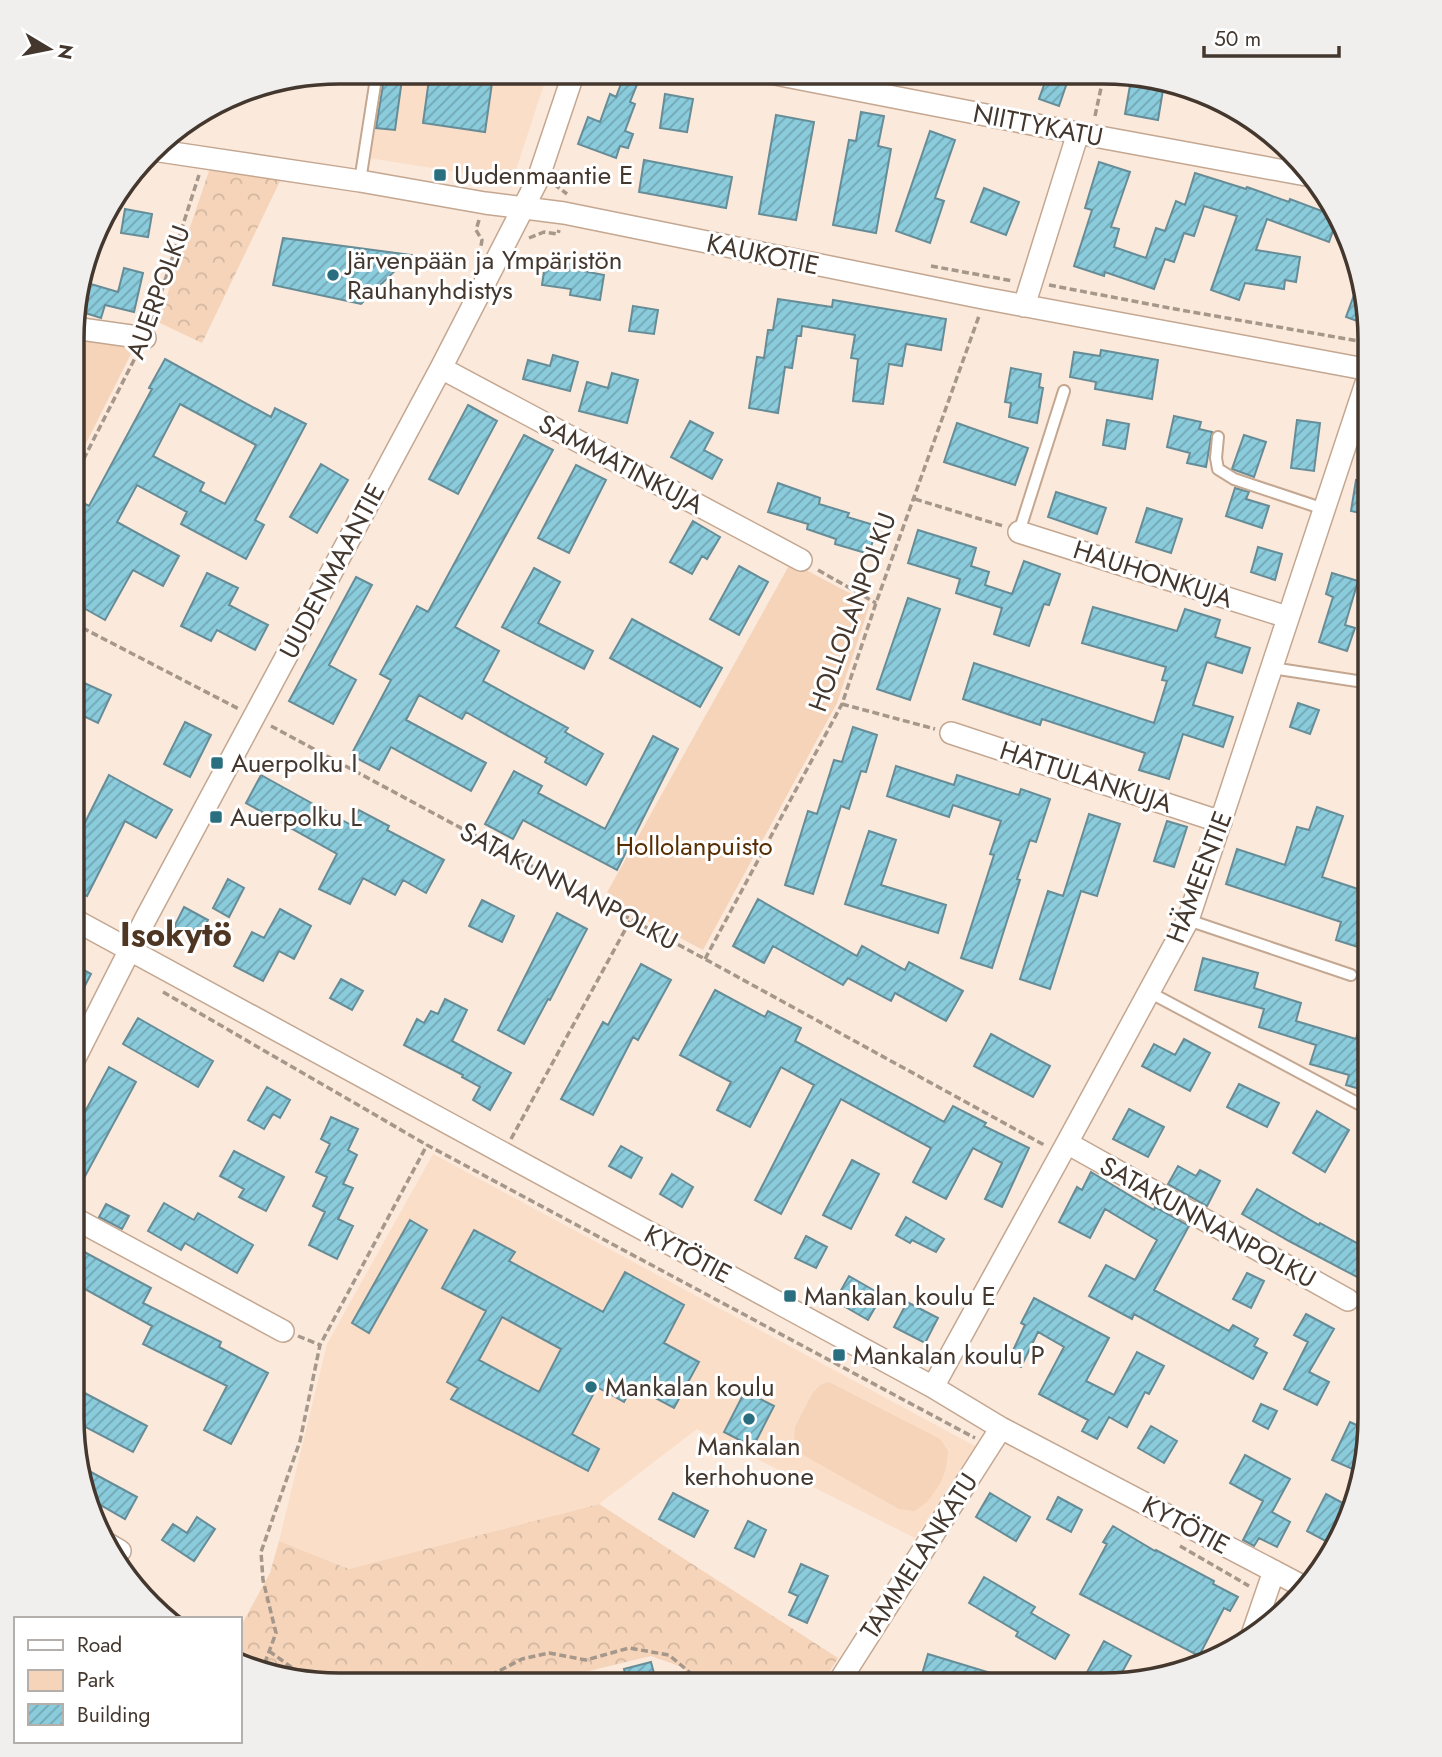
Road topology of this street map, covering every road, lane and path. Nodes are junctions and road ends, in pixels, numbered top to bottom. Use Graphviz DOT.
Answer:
graph roads {
  1 [pos="375,84"];
  2 [pos="570,84"];
  3 [pos="827,84"];
  4 [pos="1101,84"];
  5 [pos="1085,134"];
  6 [pos="166,152"];
  7 [pos="205,157"];
  8 [pos="1297,173"];
  9 [pos="360,181"];
  10 [pos="550,182"];
  11 [pos="573,197"];
  12 [pos="523,208"];
  13 [pos="932,266"];
  14 [pos="986,276"];
  15 [pos="1031,284"];
  16 [pos="983,298"];
  17 [pos="1024,306"];
  18 [pos="85,329"];
  19 [pos="145,338"];
  20 [pos="1358,342"];
  21 [pos="441,368"];
  22 [pos="1358,369"];
  23 [pos="1064,391"];
  24 [pos="1358,407"];
  25 [pos="1218,438"];
  26 [pos="84,458"];
  27 [pos="915,499"];
  28 [pos="1324,509"];
  29 [pos="1019,531"];
  30 [pos="801,560"];
  31 [pos="876,603"];
  32 [pos="1287,617"];
  33 [pos="84,628"];
  34 [pos="1272,668"];
  35 [pos="1358,681"];
  36 [pos="842,705"];
  37 [pos="254,717"];
  38 [pos="951,733"];
  39 [pos="1221,822"];
  40 [pos="631,919"];
  41 [pos="1188,920"];
  42 [pos="84,925"];
  43 [pos="130,950"];
  44 [pos="705,959"];
  45 [pos="1351,975"];
  46 [pos="163,992"];
  47 [pos="1149,992"];
  48 [pos="84,1039"];
  49 [pos="1358,1103"];
  50 [pos="427,1145"];
  51 [pos="1064,1149"];
  52 [pos="503,1154"];
  53 [pos="84,1223"];
  54 [pos="1348,1300"];
  55 [pos="283,1331"];
  56 [pos="933,1387"];
  57 [pos="996,1437"];
  58 [pos="1175,1543"];
  59 [pos="1275,1571"];
  60 [pos="1297,1583"];
  61 [pos="1266,1595"];
  62 [pos="1257,1621"];
  63 [pos="269,1651"];
  64 [pos="265,1662"];
  65 [pos="294,1669"];
  66 [pos="495,1673"];
  67 [pos="690,1673"];
  68 [pos="845,1673"];
  1 -- 9 [label="lane"];
  2 -- 12 [label="street, UUDENMAANTIE"];
  3 -- 5 [label="street, NIITTYKATU"];
  4 -- 5 [label="path"];
  5 -- 8 [label="street, NIITTYKATU"];
  5 -- 15 [label="street"];
  6 -- 7 [label="street, KAUKOTIE"];
  7 -- 9 [label="street, KAUKOTIE"];
  7 -- 19 [label="path, AUERPOLKU"];
  9 -- 12 [label="street, KAUKOTIE"];
  10 -- 11 [label="path"];
  12 -- 16 [label="street, KAUKOTIE"];
  12 -- 21 [label="street, UUDENMAANTIE"];
  13 -- 14 [label="path"];
  14 -- 15 [label="path"];
  14 -- 16 [label="path, HOLLOLANPOLKU"];
  15 -- 17 [label="street"];
  15 -- 20 [label="path"];
  16 -- 17 [label="street, KAUKOTIE"];
  16 -- 27 [label="path, HOLLOLANPOLKU"];
  17 -- 22 [label="street, KAUKOTIE"];
  18 -- 19 [label="street"];
  19 -- 26 [label="path, AUERPOLKU"];
  21 -- 30 [label="street, SAMMATINKUJA"];
  21 -- 37 [label="street, UUDENMAANTIE"];
  23 -- 29 [label="lane"];
  24 -- 28 [label="street, HÄMEENTIE"];
  25 -- 28 [label="lane"];
  27 -- 29 [label="path"];
  27 -- 31 [label="path, HOLLOLANPOLKU"];
  28 -- 32 [label="street, HÄMEENTIE"];
  29 -- 32 [label="street, HAUHONKUJA"];
  30 -- 31 [label="path"];
  31 -- 36 [label="path, HOLLOLANPOLKU"];
  32 -- 34 [label="street, HÄMEENTIE"];
  33 -- 37 [label="path, SATAKUNNANPOLKU"];
  34 -- 35 [label="lane"];
  34 -- 39 [label="street, HÄMEENTIE"];
  36 -- 38 [label="path"];
  36 -- 44 [label="path, HOLLOLANPOLKU"];
  37 -- 40 [label="path, SATAKUNNANPOLKU"];
  37 -- 43 [label="street, UUDENMAANTIE"];
  38 -- 39 [label="street, HATTULANKUJA"];
  39 -- 41 [label="street, HÄMEENTIE"];
  40 -- 44 [label="path, SATAKUNNANPOLKU"];
  40 -- 52 [label="path"];
  41 -- 45 [label="lane"];
  41 -- 47 [label="street, HÄMEENTIE"];
  42 -- 43 [label="street, KYTÖTIE"];
  43 -- 48 [label="street, UUDENMAANTIE"];
  43 -- 52 [label="street, KYTÖTIE"];
  44 -- 51 [label="path, SATAKUNNANPOLKU"];
  46 -- 50 [label="path"];
  47 -- 49 [label="lane"];
  47 -- 51 [label="street, HÄMEENTIE"];
  50 -- 57 [label="path"];
  50 -- 63 [label="path"];
  51 -- 54 [label="street, SATAKUNNANPOLKU"];
  51 -- 56 [label="street, HÄMEENTIE"];
  52 -- 56 [label="street, KYTÖTIE"];
  53 -- 55 [label="street"];
  56 -- 57 [label="street, KYTÖTIE"];
  57 -- 59 [label="street, KYTÖTIE"];
  57 -- 68 [label="street, TAMMELANKATU"];
  58 -- 61 [label="path"];
  59 -- 60 [label="street, KYTÖTIE"];
  59 -- 61 [label="street"];
  61 -- 62 [label="street"];
  63 -- 64 [label="path"];
  63 -- 65 [label="path"];
  66 -- 67 [label="path"];
}
